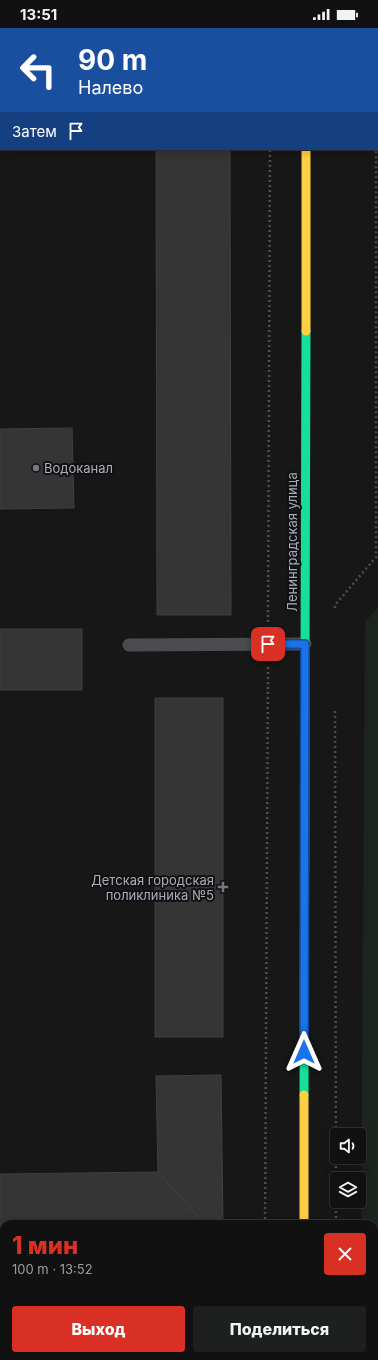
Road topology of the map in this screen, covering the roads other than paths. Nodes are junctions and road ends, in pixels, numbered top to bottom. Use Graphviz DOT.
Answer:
graph roads {
  1 [pos="306,150"];
  2 [pos="305,644"];
  3 [pos="129,645"];
  4 [pos="304,1220"];
  1 -- 2 [label="main road, Ленинградская улица"];
  2 -- 3 [label="lane"];
  2 -- 4 [label="main road, Ленинградская улица"];
}
